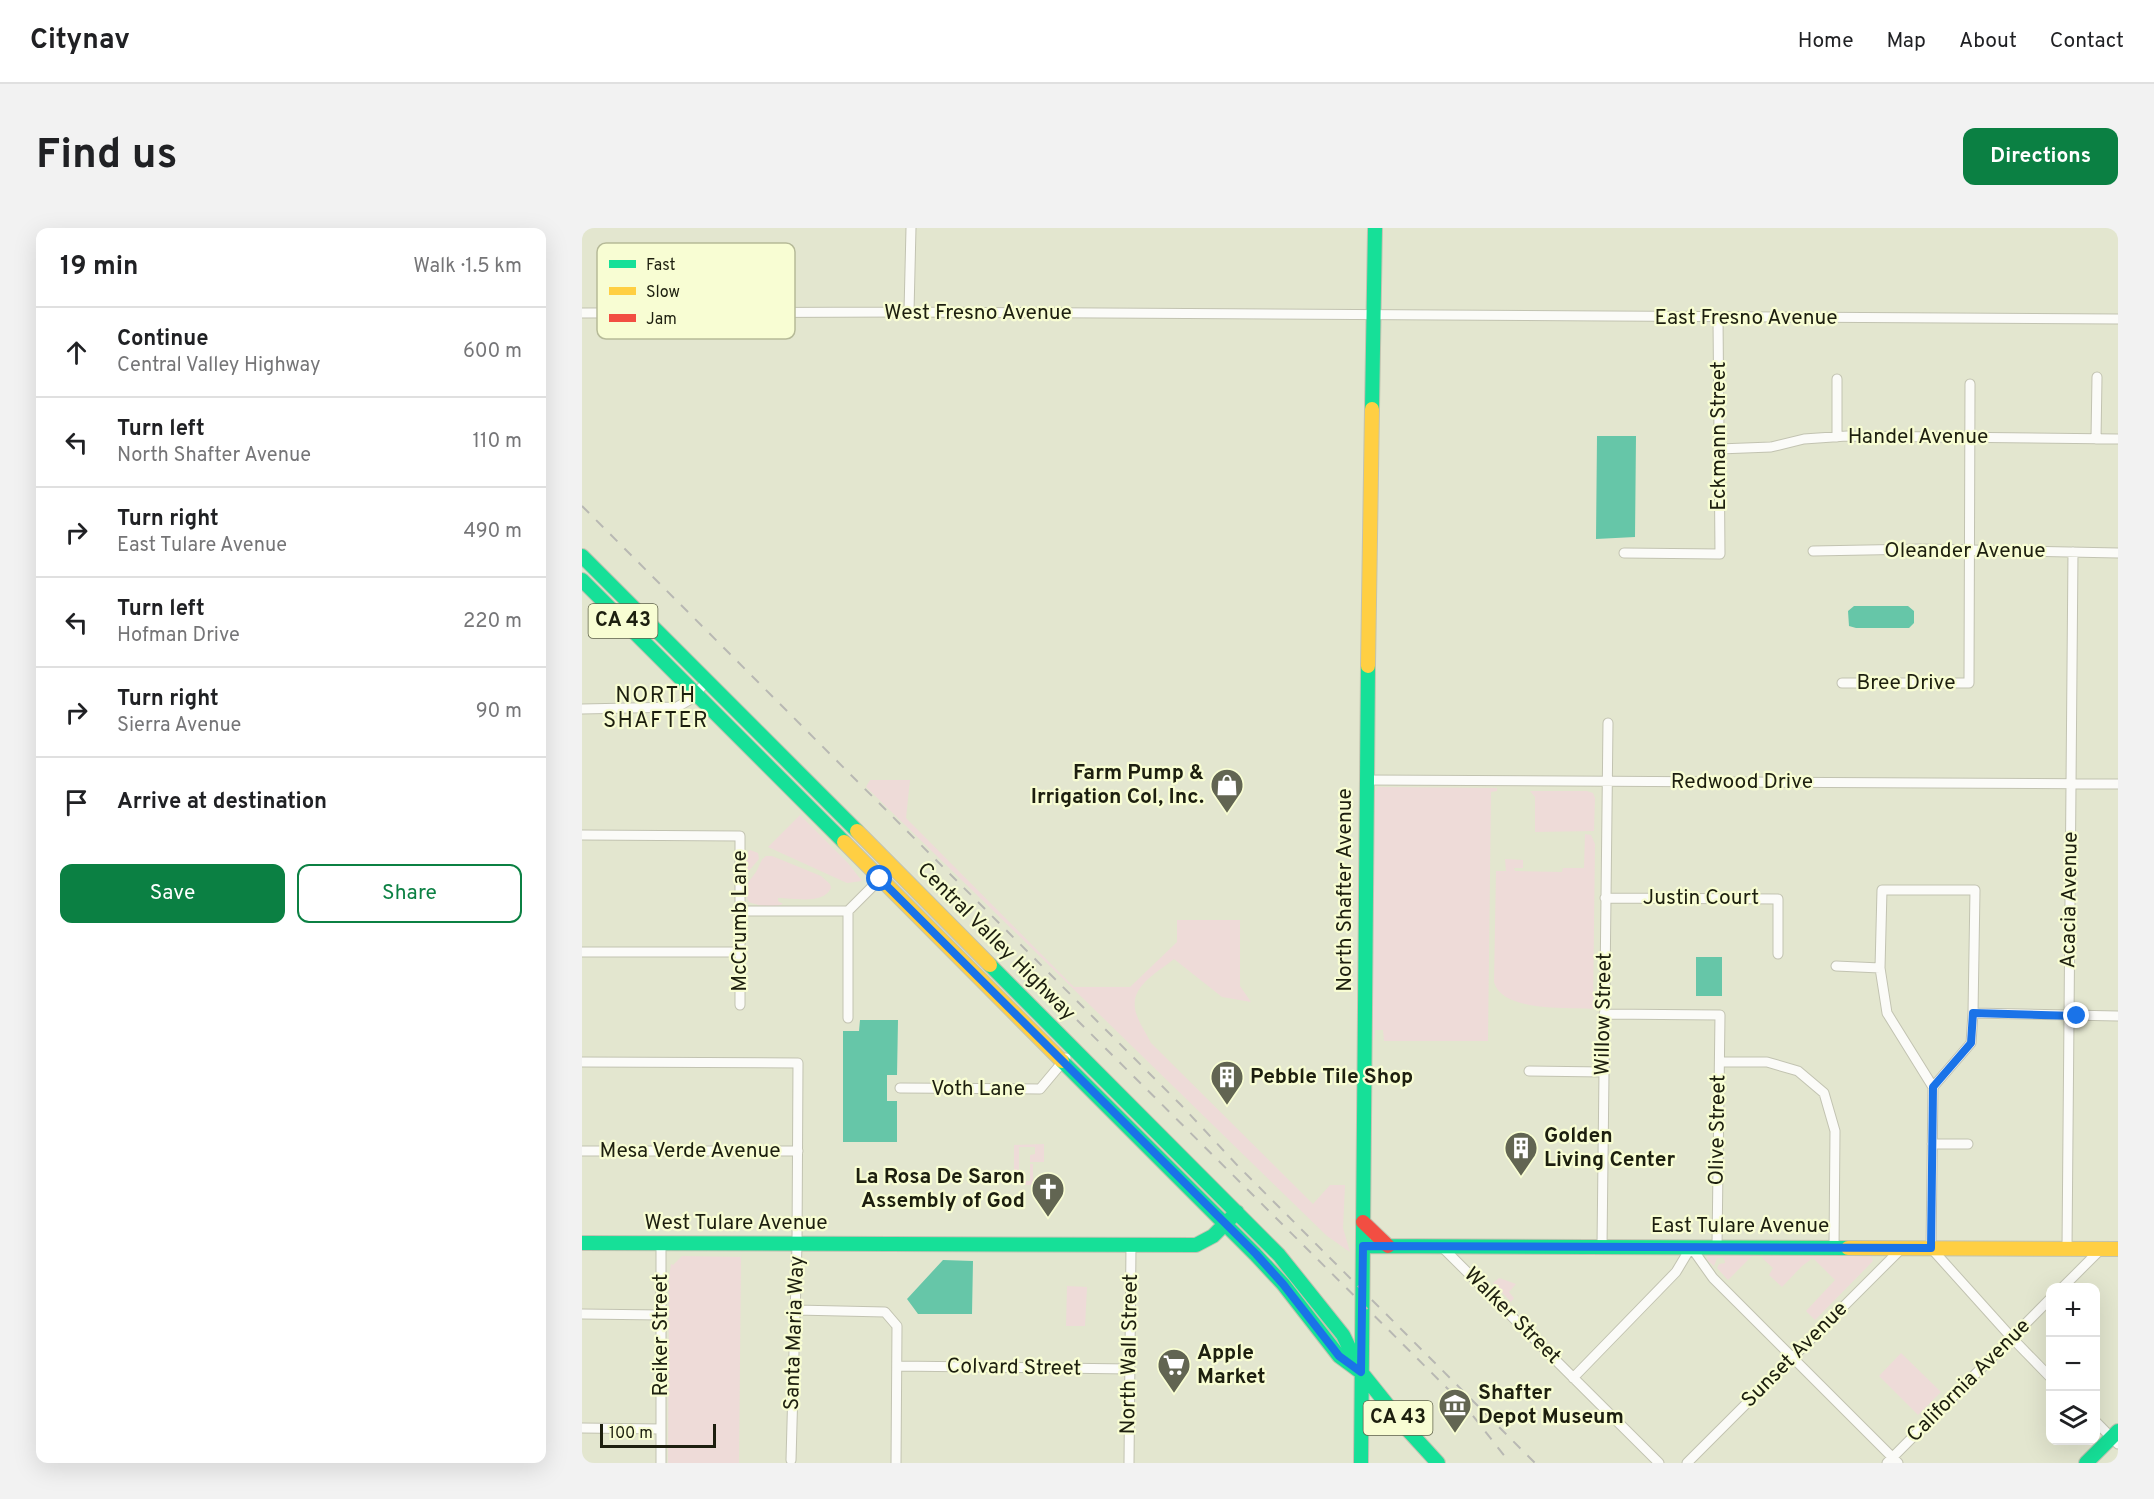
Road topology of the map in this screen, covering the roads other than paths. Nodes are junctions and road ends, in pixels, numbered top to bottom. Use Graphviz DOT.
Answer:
graph roads {
  1 [pos="911,228"];
  2 [pos="1375,228"];
  3 [pos="795,312"];
  4 [pos="909,312"];
  5 [pos="582,313"];
  6 [pos="597,313"];
  7 [pos="1373,316"];
  8 [pos="1718,317"];
  9 [pos="2118,319"];
  10 [pos="2097,377"];
  11 [pos="1837,379"];
  12 [pos="1970,384"];
  13 [pos="1837,437"];
  14 [pos="1970,438"];
  15 [pos="2096,439"];
  16 [pos="2118,439"];
  17 [pos="1719,449"];
  18 [pos="1969,550"];
  19 [pos="1812,551"];
  20 [pos="2073,552"];
  21 [pos="1624,553"];
  22 [pos="2118,553"];
  23 [pos="582,556"];
  24 [pos="582,580"];
  25 [pos="707,681"];
  26 [pos="1842,683"];
  27 [pos="696,694"];
  28 [pos="582,709"];
  29 [pos="1608,723"];
  30 [pos="1366,780"];
  31 [pos="1607,782"];
  32 [pos="2071,784"];
  33 [pos="2118,784"];
  34 [pos="582,835"];
  35 [pos="892,867"];
  36 [pos="880,879"];
  37 [pos="1605,898"];
  38 [pos="740,911"];
  39 [pos="849,911"];
  40 [pos="582,952"];
  41 [pos="739,952"];
  42 [pos="1778,954"];
  43 [pos="1836,966"];
  44 [pos="1880,968"];
  45 [pos="740,1005"];
  46 [pos="1973,1013"];
  47 [pos="1604,1014"];
  48 [pos="2069,1016"];
  49 [pos="2118,1016"];
  50 [pos="848,1018"];
  51 [pos="1075,1050"];
  52 [pos="1063,1061"];
  53 [pos="582,1062"];
  54 [pos="1720,1062"];
  55 [pos="1529,1071"];
  56 [pos="1604,1071"];
  57 [pos="1933,1087"];
  58 [pos="900,1088"];
  59 [pos="1932,1144"];
  60 [pos="1968,1144"];
  61 [pos="582,1150"];
  62 [pos="798,1151"];
  63 [pos="1238,1212"];
  64 [pos="1363,1222"];
  65 [pos="1225,1224"];
  66 [pos="582,1243"];
  67 [pos="661,1243"];
  68 [pos="797,1244"];
  69 [pos="1131,1245"];
  70 [pos="1363,1246"];
  71 [pos="1388,1246"];
  72 [pos="1441,1246"];
  73 [pos="1717,1246"];
  74 [pos="1602,1247"];
  75 [pos="1691,1248"];
  76 [pos="1834,1248"];
  77 [pos="1902,1248"];
  78 [pos="1931,1248"];
  79 [pos="2067,1249"];
  80 [pos="2101,1249"];
  81 [pos="2118,1249"];
  82 [pos="2066,1283"];
  83 [pos="2046,1303"];
  84 [pos="796,1310"];
  85 [pos="582,1314"];
  86 [pos="661,1315"];
  87 [pos="2012,1338"];
  88 [pos="1792,1358"];
  89 [pos="897,1366"];
  90 [pos="1130,1369"];
  91 [pos="1361,1372"];
  92 [pos="2046,1373"];
  93 [pos="1573,1378"];
  94 [pos="2100,1425"];
  95 [pos="582,1428"];
  96 [pos="661,1429"];
  97 [pos="2116,1438"];
  98 [pos="791,1460"];
  99 [pos="1892,1461"];
  100 [pos="661,1463"];
  101 [pos="896,1463"];
  102 [pos="1129,1463"];
  103 [pos="1361,1463"];
  104 [pos="1438,1463"];
  105 [pos="1659,1463"];
  106 [pos="1687,1463"];
  107 [pos="2086,1463"];
  1 -- 4 [label="street"];
  2 -- 7 [label="main road, North Shafter Avenue"];
  3 -- 4 [label="street, West Fresno Avenue"];
  4 -- 7 [label="street, West Fresno Avenue"];
  5 -- 6 [label="street, West Fresno Avenue"];
  7 -- 8 [label="street, East Fresno Avenue"];
  7 -- 30 [label="main road, North Shafter Avenue"];
  8 -- 9 [label="street, East Fresno Avenue"];
  8 -- 17 [label="street, Eckmann Street"];
  10 -- 15 [label="street"];
  11 -- 13 [label="street"];
  12 -- 14 [label="street"];
  13 -- 14 [label="street, Handel Avenue"];
  13 -- 17 [label="street, Handel Avenue"];
  14 -- 15 [label="street, Handel Avenue"];
  14 -- 18 [label="street"];
  15 -- 16 [label="street, Handel Avenue"];
  17 -- 21 [label="street, Eckmann Street"];
  18 -- 19 [label="street, Oleander Avenue"];
  18 -- 20 [label="street, Oleander Avenue"];
  18 -- 26 [label="street, Bree Drive"];
  20 -- 22 [label="street, Oleander Avenue"];
  20 -- 32 [label="street, Acacia Avenue"];
  23 -- 25 [label="main road, Central Valley Highway / CA 43"];
  24 -- 27 [label="main road, Central Valley Highway / CA 43"];
  25 -- 27 [label="street"];
  25 -- 35 [label="main road, Central Valley Highway / CA 43"];
  27 -- 28 [label="street"];
  27 -- 36 [label="main road, Central Valley Highway / CA 43"];
  29 -- 31 [label="street, Willow Street"];
  30 -- 31 [label="street, Redwood Drive"];
  30 -- 64 [label="main road, North Shafter Avenue"];
  31 -- 32 [label="street, Redwood Drive"];
  31 -- 37 [label="street, Willow Street"];
  32 -- 33 [label="street, Redwood Drive"];
  32 -- 48 [label="street, Acacia Avenue"];
  34 -- 38 [label="street, McCrumb Lane"];
  35 -- 36 [label="street"];
  35 -- 51 [label="main road, Central Valley Highway / CA 43"];
  36 -- 39 [label="street"];
  36 -- 52 [label="main road, Central Valley Highway / CA 43"];
  37 -- 42 [label="street, Justin Court"];
  37 -- 47 [label="street, Willow Street"];
  38 -- 39 [label="street"];
  38 -- 41 [label="street, McCrumb Lane"];
  39 -- 50 [label="street"];
  40 -- 41 [label="street"];
  41 -- 45 [label="street, McCrumb Lane"];
  43 -- 44 [label="street"];
  44 -- 46 [label="street"];
  44 -- 57 [label="street"];
  46 -- 48 [label="street"];
  46 -- 57 [label="street"];
  47 -- 54 [label="street, Olive Street"];
  47 -- 56 [label="street, Willow Street"];
  48 -- 49 [label="street"];
  48 -- 79 [label="street, Acacia Avenue"];
  51 -- 52 [label="street, Voth Lane"];
  51 -- 63 [label="main road, Central Valley Highway / CA 43"];
  52 -- 58 [label="street, Voth Lane"];
  52 -- 65 [label="main road, Central Valley Highway / CA 43"];
  53 -- 62 [label="street, Santa Maria Way"];
  54 -- 73 [label="street, Olive Street"];
  54 -- 76 [label="street"];
  55 -- 56 [label="street"];
  56 -- 74 [label="street, Willow Street"];
  57 -- 59 [label="street"];
  59 -- 60 [label="street"];
  59 -- 78 [label="street"];
  61 -- 62 [label="street, Mesa Verde Avenue"];
  62 -- 68 [label="street, Santa Maria Way"];
  63 -- 65 [label="main road, West Tulare Avenue"];
  63 -- 91 [label="main road, Central Valley Highway / CA 43"];
  64 -- 70 [label="main road, North Shafter Avenue"];
  64 -- 71 [label="main road"];
  65 -- 69 [label="main road, West Tulare Avenue"];
  65 -- 91 [label="main road, Central Valley Highway / CA 43"];
  66 -- 67 [label="main road, West Tulare Avenue"];
  67 -- 68 [label="main road, West Tulare Avenue"];
  67 -- 86 [label="street, Reiker Street"];
  68 -- 69 [label="main road, West Tulare Avenue"];
  68 -- 84 [label="street, Santa Maria Way"];
  69 -- 90 [label="street, North Wall Street"];
  70 -- 71 [label="main road, East Tulare Avenue"];
  70 -- 91 [label="main road, North Shafter Avenue"];
  71 -- 72 [label="main road, East Tulare Avenue"];
  72 -- 74 [label="main road, East Tulare Avenue"];
  72 -- 93 [label="street, Walker Street"];
  73 -- 75 [label="main road, East Tulare Avenue"];
  73 -- 76 [label="main road, East Tulare Avenue"];
  74 -- 75 [label="main road, East Tulare Avenue"];
  75 -- 88 [label="street"];
  75 -- 93 [label="street"];
  76 -- 77 [label="main road, East Tulare Avenue"];
  77 -- 78 [label="main road, East Tulare Avenue"];
  77 -- 88 [label="street, Sunset Avenue"];
  78 -- 79 [label="main road, East Tulare Avenue"];
  78 -- 87 [label="street"];
  79 -- 80 [label="main road, East Tulare Avenue"];
  80 -- 81 [label="main road, East Tulare Avenue"];
  80 -- 82 [label="street"];
  83 -- 87 [label="street, California Avenue"];
  84 -- 89 [label="street"];
  84 -- 98 [label="street, Santa Maria Way"];
  85 -- 86 [label="street"];
  86 -- 96 [label="street, Reiker Street"];
  87 -- 92 [label="street"];
  87 -- 99 [label="street, California Avenue"];
  88 -- 99 [label="street"];
  88 -- 106 [label="street, Sunset Avenue"];
  89 -- 90 [label="street, Colvard Street"];
  89 -- 101 [label="street"];
  90 -- 102 [label="street, North Wall Street"];
  91 -- 103 [label="main road, North Shafter Avenue"];
  91 -- 104 [label="main road, Central Valley Highway / CA 43"];
  93 -- 105 [label="street, Walker Street"];
  94 -- 97 [label="street"];
  95 -- 96 [label="street"];
  96 -- 100 [label="street, Reiker Street"];
  97 -- 107 [label="main road"];
}
